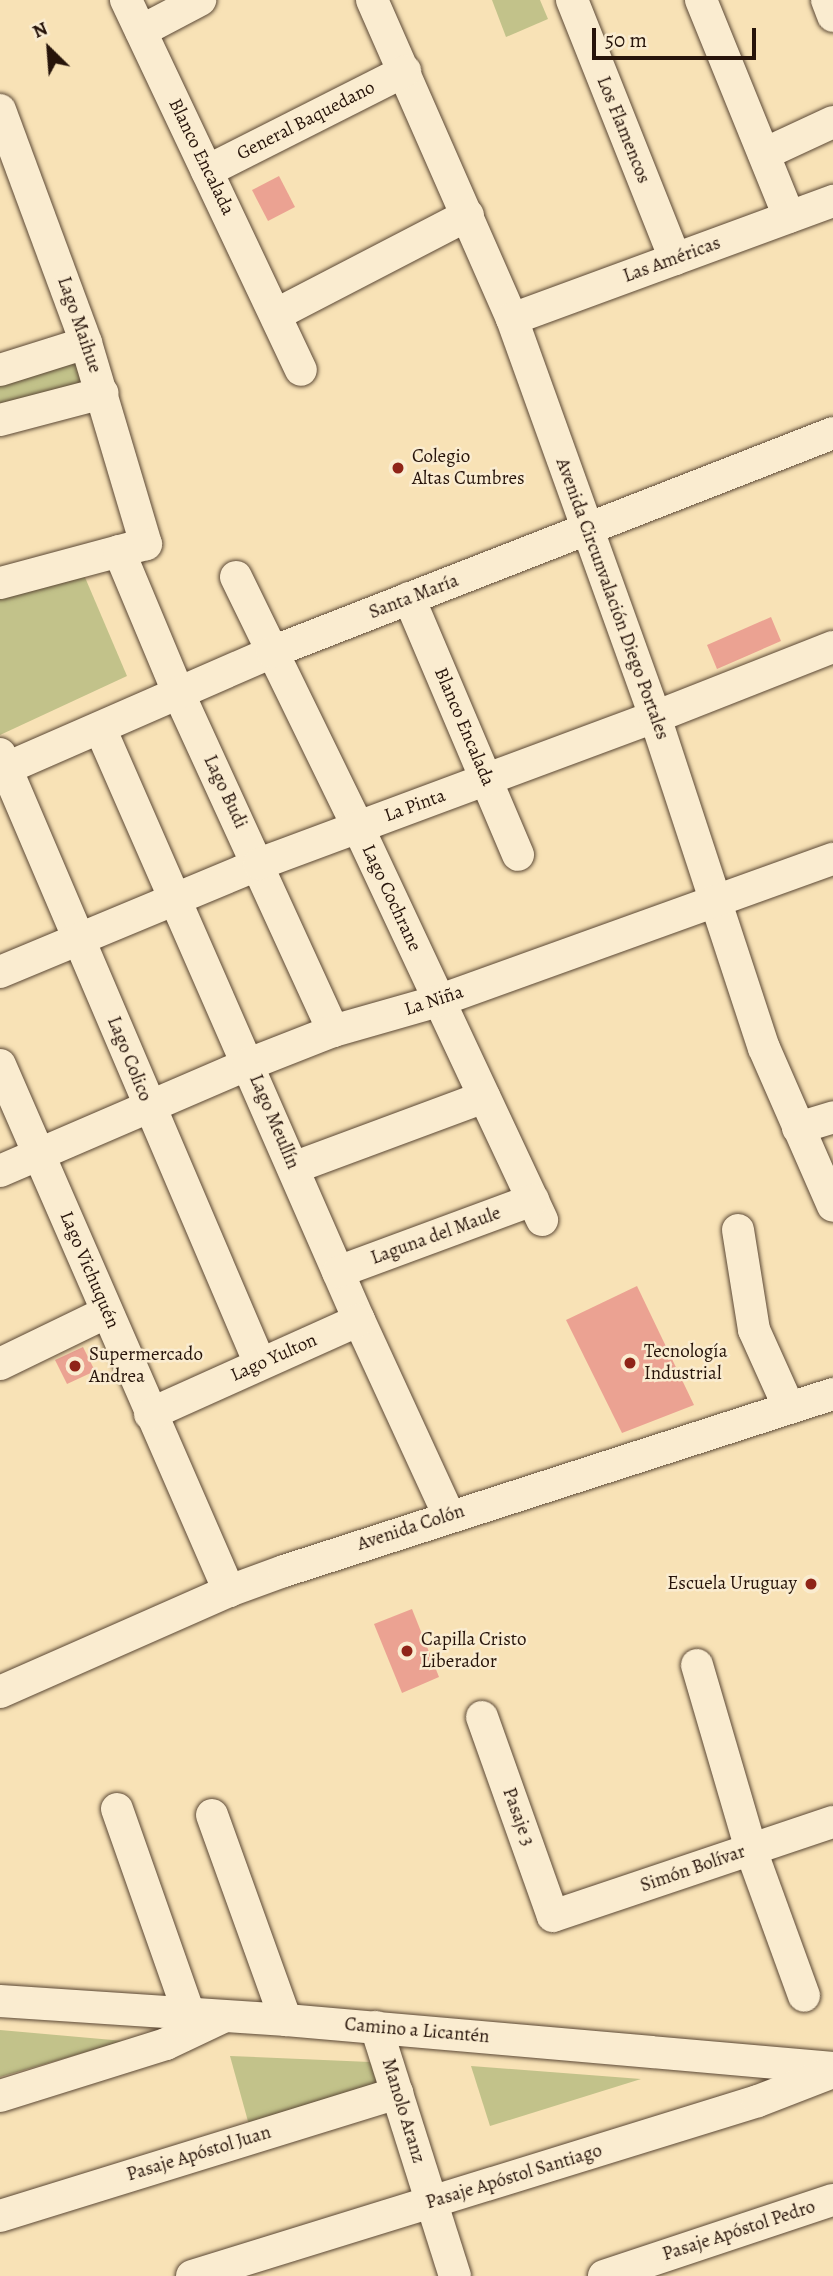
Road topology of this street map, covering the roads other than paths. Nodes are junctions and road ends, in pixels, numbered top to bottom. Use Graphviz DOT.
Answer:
graph roads {
  1 [pos="126,0"];
  2 [pos="200,0"];
  3 [pos="372,0"];
  4 [pos="572,0"];
  5 [pos="701,0"];
  6 [pos="827,0"];
  7 [pos="833,16"];
  8 [pos="141,31"];
  9 [pos="405,71"];
  10 [pos="0,110"];
  11 [pos="833,122"];
  12 [pos="764,153"];
  13 [pos="208,171"];
  14 [pos="13,177"];
  15 [pos="833,201"];
  16 [pos="468,215"];
  17 [pos="789,217"];
  18 [pos="675,259"];
  19 [pos="277,314"];
  20 [pos="512,319"];
  21 [pos="86,343"];
  22 [pos="0,370"];
  23 [pos="301,370"];
  24 [pos="103,393"];
  25 [pos="0,420"];
  26 [pos="833,433"];
  27 [pos="587,529"];
  28 [pos="132,548"];
  29 [pos="236,577"];
  30 [pos="0,583"];
  31 [pos="409,598"];
  32 [pos="833,647"];
  33 [pos="272,652"];
  34 [pos="178,692"];
  35 [pos="655,717"];
  36 [pos="100,728"];
  37 [pos="2,765"];
  38 [pos="486,780"];
  39 [pos="358,827"];
  40 [pos="518,855"];
  41 [pos="833,859"];
  42 [pos="259,864"];
  43 [pos="177,898"];
  44 [pos="718,900"];
  45 [pos="79,937"];
  46 [pos="0,972"];
  47 [pos="438,1000"];
  48 [pos="333,1031"];
  49 [pos="249,1064"];
  50 [pos="0,1065"];
  51 [pos="484,1097"];
  52 [pos="149,1108"];
  53 [pos="833,1117"];
  54 [pos="798,1128"];
  55 [pos="39,1153"];
  56 [pos="293,1168"];
  57 [pos="0,1171"];
  58 [pos="833,1206"];
  59 [pos="538,1210"];
  60 [pos="738,1230"];
  61 [pos="338,1272"];
  62 [pos="107,1312"];
  63 [pos="359,1320"];
  64 [pos="0,1364"];
  65 [pos="260,1364"];
  66 [pos="833,1394"];
  67 [pos="789,1408"];
  68 [pos="150,1414"];
  69 [pos="449,1516"];
  70 [pos="229,1591"];
  71 [pos="697,1664"];
  72 [pos="0,1692"];
  73 [pos="482,1717"];
  74 [pos="117,1809"];
  75 [pos="212,1815"];
  76 [pos="833,1822"];
  77 [pos="751,1850"];
  78 [pos="553,1916"];
  79 [pos="804,1996"];
  80 [pos="0,2001"];
  81 [pos="190,2013"];
  82 [pos="225,2016"];
  83 [pos="286,2020"];
  84 [pos="376,2027"];
  85 [pos="833,2070"];
  86 [pos="397,2092"];
  87 [pos="0,2096"];
  88 [pos="833,2200"];
  89 [pos="432,2202"];
  90 [pos="0,2216"];
  91 [pos="192,2276"];
  92 [pos="455,2276"];
  93 [pos="604,2276"];
  1 -- 8 [label="street, Blanco Encalada"];
  2 -- 8 [label="street"];
  3 -- 9 [label="street, Avenida Circunvalación Diego Portales"];
  4 -- 18 [label="street, Los Flamencos"];
  5 -- 12 [label="street"];
  6 -- 7 [label="street"];
  8 -- 13 [label="street, Blanco Encalada"];
  9 -- 13 [label="street, General Baquedano"];
  9 -- 16 [label="street, Avenida Circunvalación Diego Portales"];
  10 -- 14 [label="street, Lago Maihue"];
  11 -- 12 [label="street"];
  12 -- 17 [label="street"];
  13 -- 19 [label="street, Blanco Encalada"];
  14 -- 21 [label="street, Lago Maihue"];
  15 -- 17 [label="street, Las Américas"];
  16 -- 19 [label="street"];
  16 -- 20 [label="street, Avenida Circunvalación Diego Portales"];
  17 -- 18 [label="street, Las Américas"];
  18 -- 20 [label="street, Las Américas"];
  19 -- 23 [label="street, Blanco Encalada"];
  20 -- 27 [label="street, Avenida Circunvalación Diego Portales"];
  21 -- 22 [label="street"];
  21 -- 24 [label="street, Lago Maihue"];
  24 -- 25 [label="street"];
  24 -- 28 [label="street, Lago Maihue"];
  26 -- 27 [label="street, Santa María"];
  27 -- 31 [label="street, Santa María"];
  27 -- 35 [label="street, Avenida Circunvalación Diego Portales"];
  28 -- 30 [label="street"];
  28 -- 34 [label="street, Lago Budi"];
  29 -- 33 [label="street, Lago Cochrane"];
  31 -- 33 [label="street, Santa María"];
  31 -- 38 [label="street, Blanco Encalada"];
  32 -- 35 [label="street, La Pinta"];
  33 -- 34 [label="street, Santa María"];
  33 -- 39 [label="street, Lago Cochrane"];
  34 -- 36 [label="street, Santa María"];
  34 -- 42 [label="street, Lago Budi"];
  35 -- 38 [label="street, La Pinta"];
  35 -- 44 [label="street, Avenida Circunvalación Diego Portales"];
  36 -- 37 [label="street, Santa María"];
  36 -- 43 [label="street, Lago Meullín"];
  37 -- 45 [label="street, Lago Colico"];
  38 -- 39 [label="street, La Pinta"];
  38 -- 40 [label="street, Blanco Encalada"];
  39 -- 42 [label="street, La Pinta"];
  39 -- 47 [label="street, Lago Cochrane"];
  41 -- 44 [label="street, La Niña"];
  42 -- 43 [label="street, La Pinta"];
  42 -- 48 [label="street, Lago Budi"];
  43 -- 45 [label="street, La Pinta"];
  43 -- 49 [label="street, Lago Meullín"];
  44 -- 47 [label="street, La Niña"];
  44 -- 54 [label="street, Avenida Circunvalación Diego Portales"];
  45 -- 46 [label="street, La Pinta"];
  45 -- 52 [label="street, Lago Colico"];
  47 -- 48 [label="street, La Niña"];
  47 -- 51 [label="street, Lago Cochrane"];
  48 -- 49 [label="street, La Niña"];
  49 -- 52 [label="street, La Niña"];
  49 -- 56 [label="street, Lago Meullín"];
  50 -- 55 [label="street, Lago Vichuquén"];
  51 -- 56 [label="street"];
  51 -- 59 [label="street, Lago Cochrane"];
  52 -- 55 [label="street, La Niña"];
  52 -- 65 [label="street, Lago Colico"];
  53 -- 54 [label="street"];
  54 -- 58 [label="street, Avenida Circunvalación Diego Portales"];
  55 -- 57 [label="street, La Niña"];
  55 -- 62 [label="street, Lago Vichuquén"];
  56 -- 61 [label="street, Lago Meullín"];
  59 -- 61 [label="street, Laguna del Maule"];
  60 -- 67 [label="street"];
  61 -- 63 [label="street, Lago Meullín"];
  62 -- 64 [label="street"];
  62 -- 68 [label="street, Lago Vichuquén"];
  63 -- 65 [label="street, Lago Yulton"];
  63 -- 69 [label="street, Lago Meullín"];
  65 -- 68 [label="street, Lago Yulton"];
  66 -- 67 [label="street, Avenida Colón"];
  67 -- 69 [label="street, Avenida Colón"];
  68 -- 70 [label="street, Lago Vichuquén"];
  69 -- 70 [label="street, Avenida Colón"];
  70 -- 72 [label="street, Avenida Colón"];
  71 -- 77 [label="street"];
  73 -- 78 [label="street, Pasaje 3"];
  74 -- 81 [label="street"];
  75 -- 83 [label="street"];
  76 -- 77 [label="street, Simón Bolívar"];
  77 -- 78 [label="street, Simón Bolívar"];
  77 -- 79 [label="street"];
  80 -- 81 [label="street, Camino a Licantén"];
  81 -- 82 [label="street, Camino a Licantén"];
  82 -- 83 [label="street, Camino a Licantén"];
  82 -- 87 [label="street"];
  83 -- 84 [label="street, Camino a Licantén"];
  84 -- 85 [label="street, Camino a Licantén"];
  84 -- 86 [label="street, Manolo Aranz"];
  85 -- 89 [label="street, Pasaje Apóstol Santiago"];
  86 -- 89 [label="street, Manolo Aranz"];
  86 -- 90 [label="street, Pasaje Apóstol Juan"];
  88 -- 93 [label="street, Pasaje Apóstol Pedro"];
  89 -- 91 [label="street, Pasaje Apóstol Santiago"];
  89 -- 92 [label="street, Manolo Aranz"];
}
